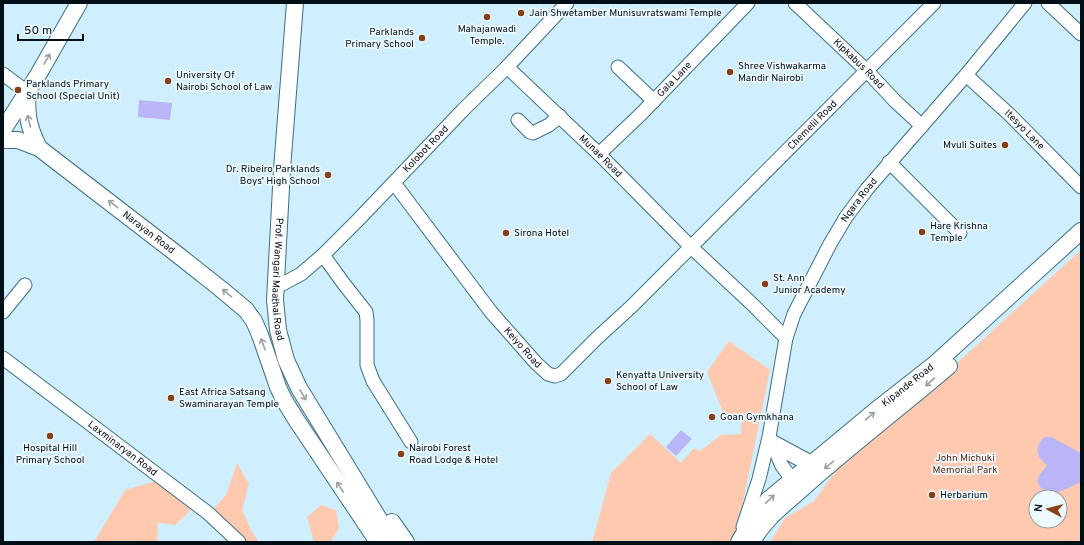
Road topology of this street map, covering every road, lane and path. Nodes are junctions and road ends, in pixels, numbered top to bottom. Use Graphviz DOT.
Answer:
graph roads {
  1 [pos="71,3"];
  2 [pos="79,3"];
  3 [pos="90,3"];
  4 [pos="287,3"];
  5 [pos="295,3"];
  6 [pos="306,3"];
  7 [pos="568,3"];
  8 [pos="748,3"];
  9 [pos="795,3"];
  10 [pos="934,3"];
  11 [pos="1025,3"];
  12 [pos="1048,3"];
  13 [pos="1081,34"];
  14 [pos="61,35"];
  15 [pos="507,67"];
  16 [pos="618,67"];
  17 [pos="867,71"];
  18 [pos="3,74"];
  19 [pos="966,75"];
  20 [pos="27,92"];
  21 [pos="654,101"];
  22 [pos="560,116"];
  23 [pos="285,118"];
  24 [pos="518,120"];
  25 [pos="922,126"];
  26 [pos="3,130"];
  27 [pos="3,140"];
  28 [pos="284,140"];
  29 [pos="40,148"];
  30 [pos="599,154"];
  31 [pos="889,162"];
  32 [pos="394,184"];
  33 [pos="1081,187"];
  34 [pos="1081,231"];
  35 [pos="960,233"];
  36 [pos="1081,241"];
  37 [pos="691,247"];
  38 [pos="323,255"];
  39 [pos="25,285"];
  40 [pos="277,287"];
  41 [pos="3,312"];
  42 [pos="254,321"];
  43 [pos="786,338"];
  44 [pos="3,358"];
  45 [pos="771,441"];
  46 [pos="411,442"];
  47 [pos="811,464"];
  48 [pos="782,466"];
  49 [pos="759,479"];
  50 [pos="796,485"];
  51 [pos="351,503"];
  52 [pos="371,508"];
  53 [pos="240,542"];
  54 [pos="367,542"];
  55 [pos="378,542"];
  56 [pos="393,542"];
  57 [pos="406,542"];
  58 [pos="739,542"];
  59 [pos="752,542"];
  1 -- 14 [label="main road"];
  2 -- 14 [label="main road"];
  3 -- 14 [label="main road"];
  4 -- 23 [label="main road"];
  5 -- 23 [label="main road, Prof. Wangari Maathai Road"];
  6 -- 28 [label="main road"];
  7 -- 15 [label="street, Kolobot Road"];
  8 -- 21 [label="street, Gala Lane"];
  9 -- 17 [label="street, Kipkabus Road"];
  10 -- 17 [label="street, Chemelil Road"];
  11 -- 19 [label="street, Ngara Road"];
  12 -- 13 [label="street"];
  20 -- 14 [label="main road, one-way"];
  15 -- 22 [label="street, Munae Road"];
  15 -- 32 [label="street, Kolobot Road"];
  16 -- 21 [label="street"];
  17 -- 25 [label="street, Kipkabus Road"];
  17 -- 37 [label="street, Chemelil Road"];
  18 -- 20 [label="street"];
  19 -- 25 [label="street, Ngara Road"];
  19 -- 33 [label="street, Itesyo Lane"];
  20 -- 26 [label="main road"];
  29 -- 20 [label="main road, one-way"];
  21 -- 30 [label="street, Gala Lane"];
  22 -- 24 [label="street"];
  22 -- 30 [label="street, Munae Road"];
  23 -- 28 [label="main road, Prof. Wangari Maathai Road"];
  25 -- 31 [label="street, Ngara Road"];
  27 -- 29 [label="main road"];
  28 -- 40 [label="main road, Prof. Wangari Maathai Road"];
  42 -- 29 [label="main road, Narayan Road, one-way"];
  30 -- 37 [label="street, Munae Road"];
  31 -- 35 [label="street"];
  31 -- 43 [label="street, Ngara Road"];
  32 -- 37 [label="street, Keiyo Road"];
  32 -- 38 [label="street, Kolobot Road"];
  47 -- 34 [label="main road, Kipande Road, one-way"];
  36 -- 50 [label="main road, Kipande Road, one-way"];
  37 -- 43 [label="street, Munae Road"];
  38 -- 40 [label="street, Kolobot Road"];
  38 -- 46 [label="street"];
  39 -- 41 [label="street"];
  40 -- 52 [label="main road, Prof. Wangari Maathai Road, one-way"];
  51 -- 42 [label="main road, Prof. Wangari Maathai Road, one-way"];
  43 -- 45 [label="street, Ngara Road"];
  44 -- 53 [label="street, Laxminaryan Road"];
  45 -- 47 [label="main road"];
  45 -- 48 [label="street, Ngara Road"];
  45 -- 49 [label="street, Ngara Road"];
  47 -- 50 [label="main road, Kipande Road"];
  48 -- 49 [label="street"];
  48 -- 50 [label="street, Ngara Road"];
  49 -- 58 [label="street, Ngara Road"];
  58 -- 50 [label="main road, Kipande Road, one-way"];
  50 -- 59 [label="main road, Kipande Road"];
  51 -- 54 [label="main road, Prof. Wangari Maathai Road"];
  51 -- 55 [label="main road, Prof. Wangari Maathai Road"];
  52 -- 56 [label="main road, Prof. Wangari Maathai Road"];
  52 -- 57 [label="main road, Prof. Wangari Maathai Road"];
}
